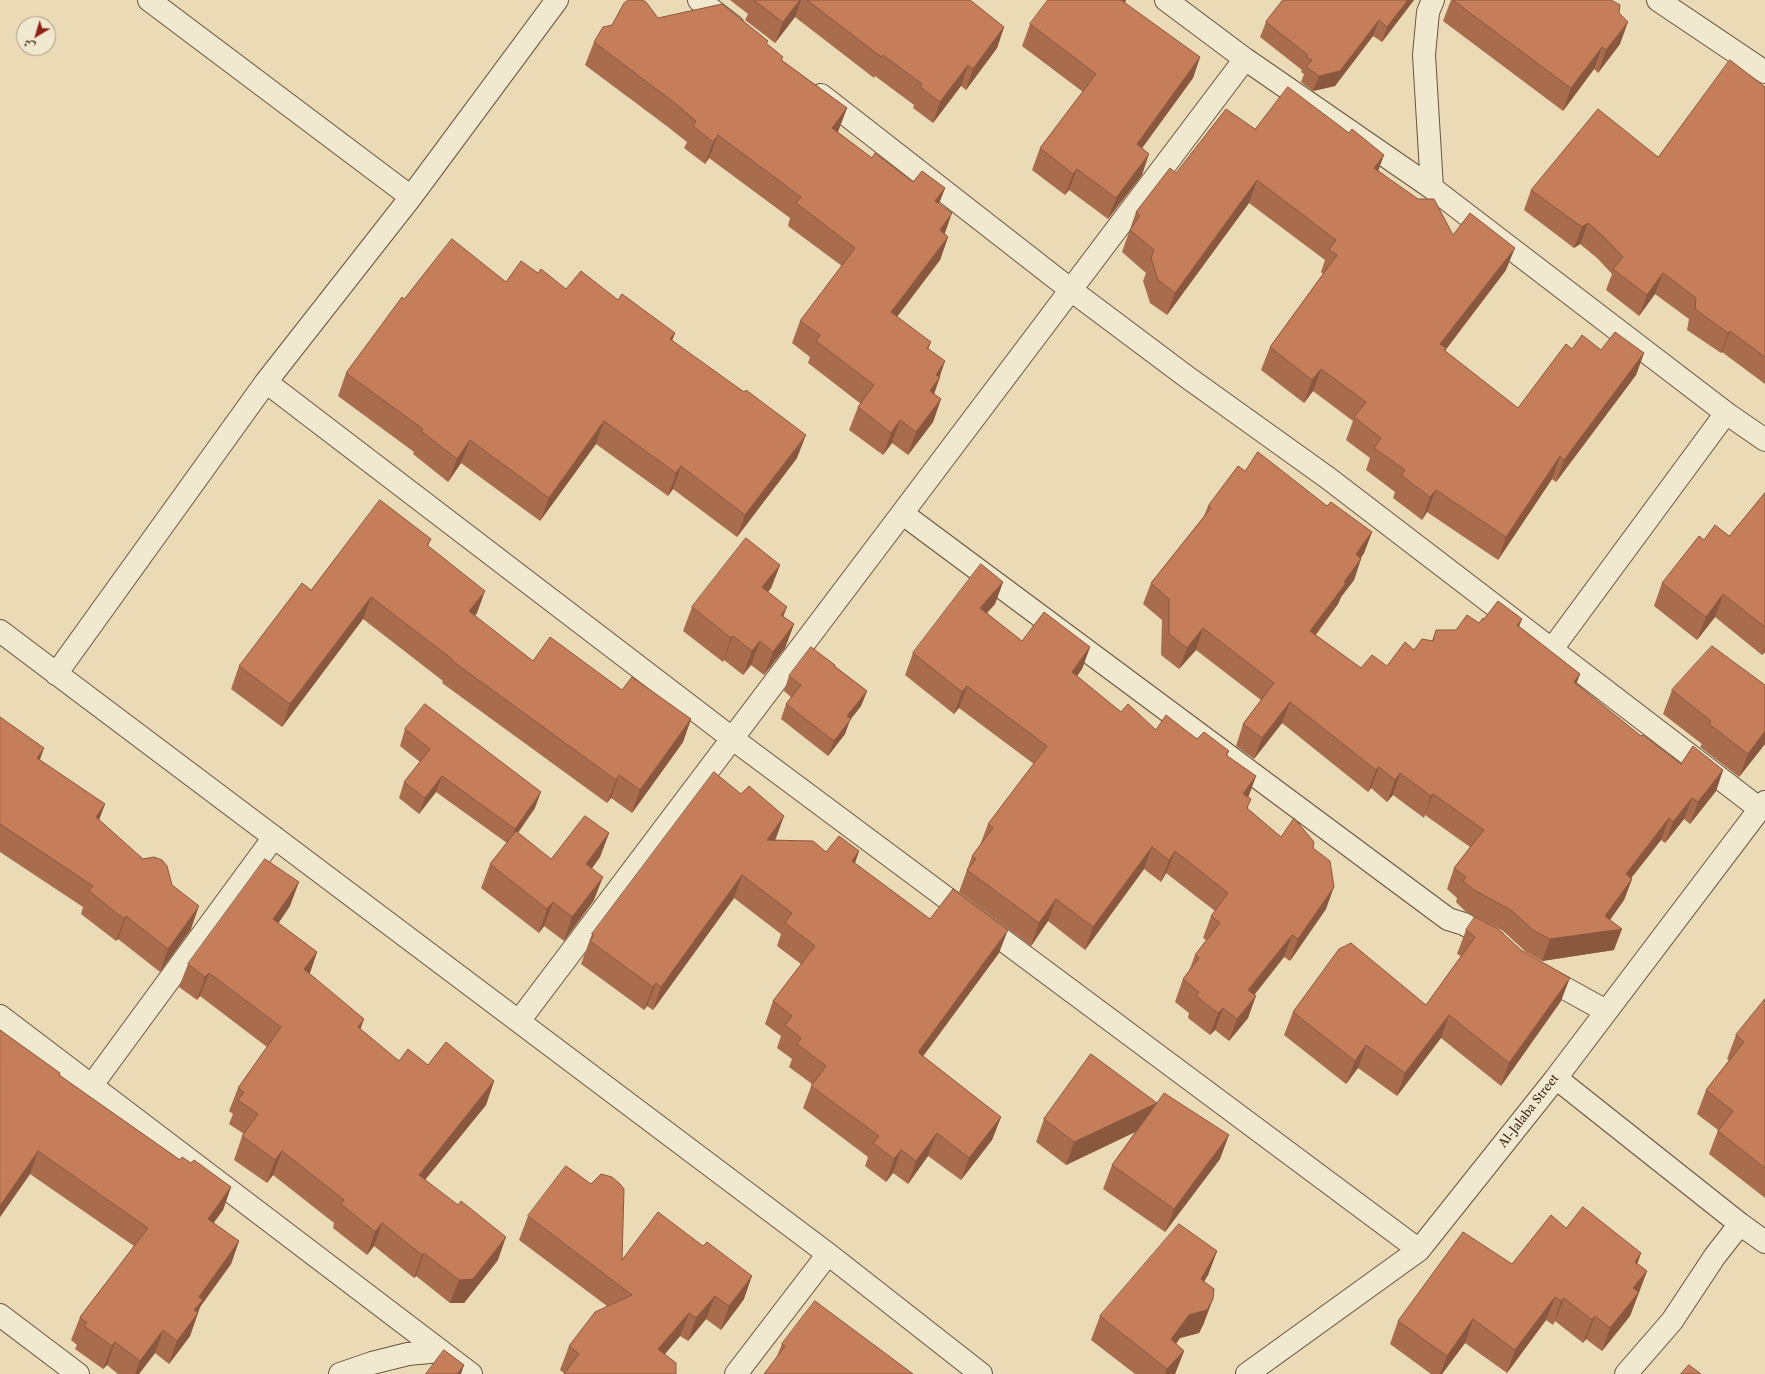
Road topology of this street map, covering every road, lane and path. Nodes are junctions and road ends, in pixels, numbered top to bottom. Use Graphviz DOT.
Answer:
graph roads {
  1 [pos="149,0"];
  2 [pos="557,0"];
  3 [pos="699,0"];
  4 [pos="1166,0"];
  5 [pos="1433,0"];
  6 [pos="1658,0"];
  7 [pos="750,39"];
  8 [pos="1245,59"];
  9 [pos="1765,72"];
  10 [pos="806,84"];
  11 [pos="1432,188"];
  12 [pos="411,197"];
  13 [pos="1071,290"];
  14 [pos="266,382"];
  15 [pos="1726,413"];
  16 [pos="1765,440"];
  17 [pos="903,514"];
  18 [pos="0,631"];
  19 [pos="1552,649"];
  20 [pos="56,674"];
  21 [pos="733,739"];
  22 [pos="1762,805"];
  23 [pos="274,837"];
  24 [pos="1508,952"];
  25 [pos="1525,966"];
  26 [pos="1606,1011"];
  27 [pos="0,1016"];
  28 [pos="519,1021"];
  29 [pos="1556,1078"];
  30 [pos="92,1084"];
  31 [pos="1740,1224"];
  32 [pos="1765,1242"];
  33 [pos="1418,1250"];
  34 [pos="828,1254"];
  35 [pos="0,1315"];
  36 [pos="441,1351"];
  37 [pos="78,1374"];
  38 [pos="340,1374"];
  39 [pos="471,1374"];
  40 [pos="736,1374"];
  41 [pos="981,1374"];
  42 [pos="1247,1374"];
  43 [pos="1626,1374"];
  1 -- 12 [label="street"];
  2 -- 12 [label="street"];
  3 -- 7 [label="street"];
  4 -- 8 [label="street"];
  5 -- 11 [label="street"];
  6 -- 9 [label="street"];
  8 -- 11 [label="street"];
  8 -- 13 [label="street"];
  10 -- 13 [label="street"];
  11 -- 15 [label="street"];
  12 -- 14 [label="street"];
  13 -- 17 [label="street"];
  13 -- 19 [label="street"];
  14 -- 20 [label="street"];
  14 -- 21 [label="street"];
  15 -- 16 [label="street"];
  15 -- 19 [label="street"];
  17 -- 21 [label="street"];
  17 -- 24 [label="street"];
  18 -- 20 [label="street"];
  19 -- 22 [label="street"];
  20 -- 23 [label="street"];
  21 -- 28 [label="street"];
  21 -- 33 [label="street"];
  22 -- 26 [label="street, Al-Jalaba Street"];
  23 -- 28 [label="street"];
  23 -- 30 [label="street"];
  25 -- 26 [label="street"];
  26 -- 29 [label="street, Al-Jalaba Street"];
  27 -- 30 [label="street"];
  28 -- 34 [label="street"];
  29 -- 31 [label="street"];
  29 -- 33 [label="street, Al-Jalaba Street"];
  30 -- 36 [label="street"];
  31 -- 32 [label="street"];
  31 -- 43 [label="street"];
  33 -- 42 [label="street, Al-Jalaba Street"];
  34 -- 40 [label="street"];
  34 -- 41 [label="street"];
  35 -- 37 [label="street"];
  36 -- 38 [label="street"];
  36 -- 39 [label="street"];
}
